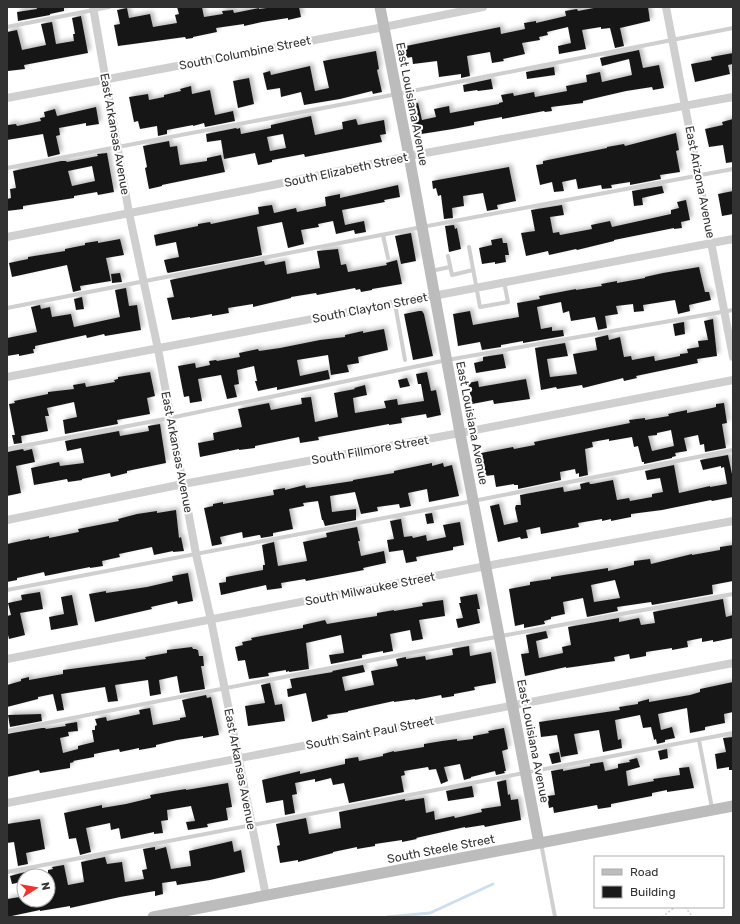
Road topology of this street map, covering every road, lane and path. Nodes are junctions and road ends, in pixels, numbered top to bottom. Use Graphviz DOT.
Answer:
graph roads {
  1 [pos="109,7"];
  2 [pos="380,7"];
  3 [pos="482,7"];
  4 [pos="666,7"];
  5 [pos="94,8"];
  6 [pos="7,27"];
  7 [pos="384,27"];
  8 [pos="733,28"];
  9 [pos="672,40"];
  10 [pos="105,80"];
  11 [pos="397,94"];
  12 [pos="733,97"];
  13 [pos="7,98"];
  14 [pos="685,107"];
  15 [pos="118,147"];
  16 [pos="410,156"];
  17 [pos="7,168"];
  18 [pos="733,169"];
  19 [pos="698,176"];
  20 [pos="129,213"];
  21 [pos="422,227"];
  22 [pos="383,235"];
  23 [pos="7,237"];
  24 [pos="733,239"];
  25 [pos="712,243"];
  26 [pos="469,247"];
  27 [pos="448,256"];
  28 [pos="388,258"];
  29 [pos="450,267"];
  30 [pos="473,270"];
  31 [pos="430,271"];
  32 [pos="144,282"];
  33 [pos="504,282"];
  34 [pos="476,288"];
  35 [pos="435,295"];
  36 [pos="395,303"];
  37 [pos="7,308"];
  38 [pos="733,310"];
  39 [pos="724,311"];
  40 [pos="158,349"];
  41 [pos="733,357"];
  42 [pos="405,360"];
  43 [pos="447,360"];
  44 [pos="7,377"];
  45 [pos="733,380"];
  46 [pos="170,418"];
  47 [pos="460,433"];
  48 [pos="7,449"];
  49 [pos="733,450"];
  50 [pos="183,484"];
  51 [pos="473,501"];
  52 [pos="7,520"];
  53 [pos="733,521"];
  54 [pos="196,554"];
  55 [pos="486,566"];
  56 [pos="7,590"];
  57 [pos="733,594"];
  58 [pos="211,620"];
  59 [pos="499,635"];
  60 [pos="7,659"];
  61 [pos="733,663"];
  62 [pos="224,688"];
  63 [pos="513,705"];
  64 [pos="7,731"];
  65 [pos="733,733"];
  66 [pos="699,740"];
  67 [pos="238,758"];
  68 [pos="526,773"];
  69 [pos="7,803"];
  70 [pos="733,806"];
  71 [pos="712,810"];
  72 [pos="251,825"];
  73 [pos="540,843"];
  74 [pos="7,872"];
  75 [pos="266,896"];
  76 [pos="673,908"];
  77 [pos="687,908"];
  78 [pos="153,917"];
  79 [pos="555,917"];
  80 [pos="662,917"];
  81 [pos="692,917"];
  1 -- 5 [label="lane"];
  2 -- 7 [label="street, East Louisiana Avenue"];
  3 -- 7 [label="street, South Columbine Street"];
  4 -- 9 [label="street, East Arizona Avenue"];
  5 -- 6 [label="lane"];
  5 -- 10 [label="street, East Arkansas Avenue"];
  7 -- 10 [label="street, South Columbine Street"];
  7 -- 11 [label="street, East Louisiana Avenue"];
  8 -- 9 [label="lane"];
  9 -- 11 [label="lane"];
  9 -- 14 [label="street, East Arizona Avenue"];
  10 -- 13 [label="street, South Columbine Street"];
  10 -- 15 [label="street, East Arkansas Avenue"];
  11 -- 15 [label="lane"];
  11 -- 16 [label="street, East Louisiana Avenue"];
  12 -- 14 [label="street, South Elizabeth Street"];
  14 -- 16 [label="street, South Elizabeth Street"];
  14 -- 19 [label="street, East Arizona Avenue"];
  15 -- 17 [label="lane"];
  15 -- 20 [label="street, East Arkansas Avenue"];
  16 -- 20 [label="street, South Elizabeth Street"];
  16 -- 21 [label="street, East Louisiana Avenue"];
  18 -- 19 [label="lane"];
  19 -- 21 [label="lane"];
  19 -- 25 [label="street, East Arizona Avenue"];
  20 -- 23 [label="street, South Elizabeth Street"];
  20 -- 32 [label="street, East Arkansas Avenue"];
  21 -- 22 [label="lane"];
  21 -- 31 [label="street, East Louisiana Avenue"];
  22 -- 28 [label="lane"];
  22 -- 32 [label="lane"];
  24 -- 25 [label="street, South Clayton Street"];
  25 -- 33 [label="street, South Clayton Street"];
  25 -- 39 [label="street, East Arizona Avenue"];
  26 -- 30 [label="lane"];
  27 -- 29 [label="lane"];
  29 -- 30 [label="lane"];
  29 -- 31 [label="lane"];
  30 -- 34 [label="lane"];
  31 -- 35 [label="street, East Louisiana Avenue"];
  32 -- 37 [label="lane"];
  32 -- 40 [label="street, East Arkansas Avenue"];
  33 -- 34 [label="street, South Clayton Street"];
  33 -- 34 [label="lane"];
  34 -- 35 [label="street, South Clayton Street"];
  35 -- 36 [label="street, South Clayton Street"];
  35 -- 43 [label="street, East Louisiana Avenue"];
  36 -- 40 [label="street, South Clayton Street"];
  36 -- 42 [label="lane"];
  38 -- 39 [label="lane"];
  39 -- 41 [label="street, East Arizona Avenue"];
  39 -- 43 [label="lane"];
  40 -- 44 [label="street, South Clayton Street"];
  40 -- 46 [label="street, East Arkansas Avenue"];
  43 -- 46 [label="lane"];
  43 -- 47 [label="street, East Louisiana Avenue"];
  45 -- 47 [label="street, South Fillmore Street"];
  46 -- 48 [label="lane"];
  46 -- 50 [label="street, East Arkansas Avenue"];
  47 -- 50 [label="street, South Fillmore Street"];
  47 -- 51 [label="street, East Louisiana Avenue"];
  49 -- 51 [label="lane"];
  50 -- 52 [label="street, South Fillmore Street"];
  50 -- 54 [label="street, East Arkansas Avenue"];
  51 -- 54 [label="lane"];
  51 -- 55 [label="street, East Louisiana Avenue"];
  53 -- 55 [label="street, South Milwaukee Street"];
  54 -- 56 [label="lane"];
  54 -- 58 [label="street, East Arkansas Avenue"];
  55 -- 58 [label="street, South Milwaukee Street"];
  55 -- 59 [label="street, East Louisiana Avenue"];
  57 -- 59 [label="lane"];
  58 -- 60 [label="street, South Milwaukee Street"];
  58 -- 62 [label="street, East Arkansas Avenue"];
  59 -- 62 [label="lane"];
  59 -- 63 [label="street, East Louisiana Avenue"];
  61 -- 63 [label="street, South Saint Paul Street"];
  62 -- 64 [label="lane"];
  62 -- 67 [label="street, East Arkansas Avenue"];
  63 -- 67 [label="street, South Saint Paul Street"];
  63 -- 68 [label="street, East Louisiana Avenue"];
  65 -- 66 [label="lane"];
  66 -- 68 [label="lane"];
  66 -- 71 [label="lane"];
  67 -- 69 [label="street, South Saint Paul Street"];
  67 -- 72 [label="street, East Arkansas Avenue"];
  68 -- 72 [label="lane"];
  68 -- 73 [label="street, East Louisiana Avenue"];
  70 -- 71 [label="street, South Steele Street"];
  71 -- 73 [label="street, South Steele Street"];
  72 -- 74 [label="lane"];
  72 -- 75 [label="street, East Arkansas Avenue"];
  73 -- 75 [label="street, South Steele Street"];
  73 -- 79 [label="lane"];
  75 -- 78 [label="street, South Steele Street"];
  76 -- 80 [label="path"];
  77 -- 81 [label="path"];
}
